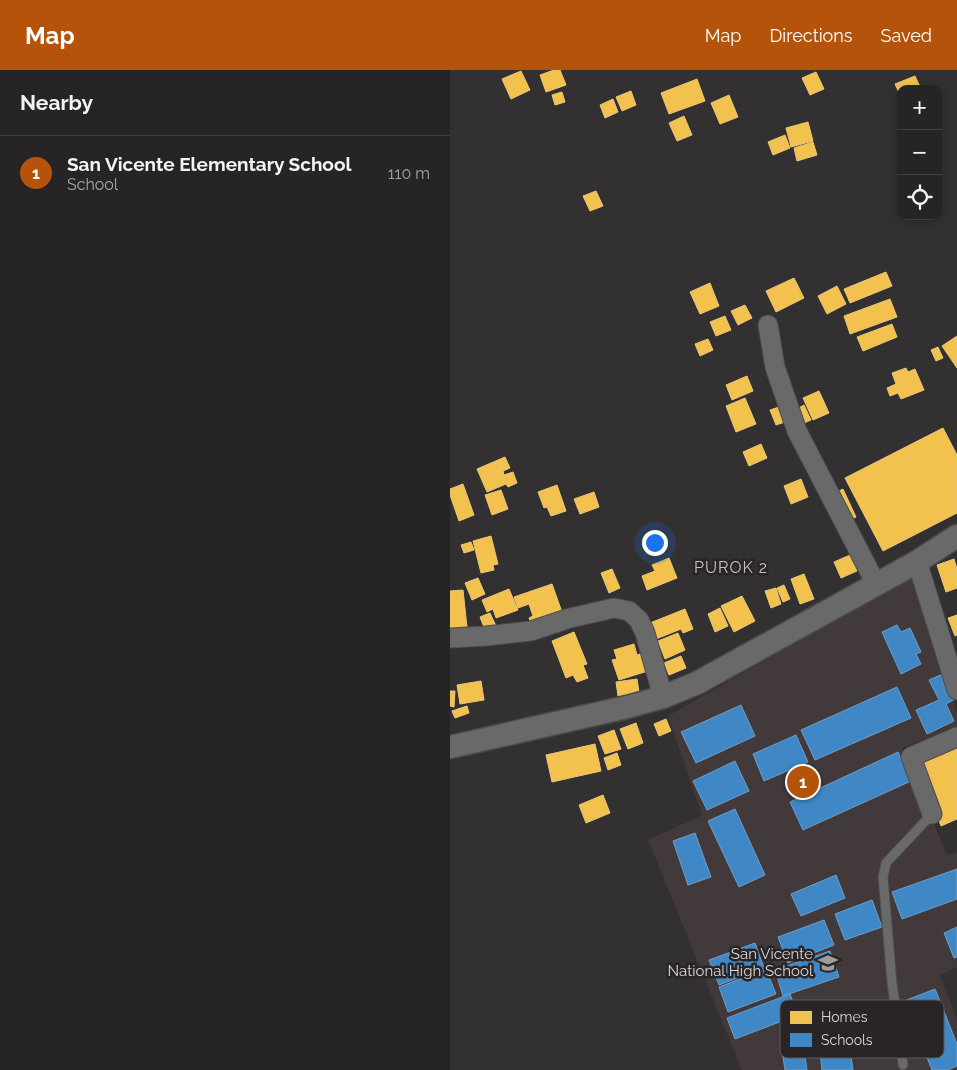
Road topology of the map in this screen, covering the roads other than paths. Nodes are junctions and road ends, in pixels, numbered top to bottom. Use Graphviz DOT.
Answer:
graph roads {
  1 [pos="768,326"];
  2 [pos="957,536"];
  3 [pos="915,563"];
  4 [pos="876,584"];
  5 [pos="450,638"];
  6 [pos="957,690"];
  7 [pos="663,697"];
  8 [pos="957,737"];
  9 [pos="450,747"];
  10 [pos="932,814"];
  11 [pos="894,1000"];
  12 [pos="902,1058"];
  13 [pos="903,1065"];
  1 -- 4 [label="street"];
  2 -- 3 [label="street"];
  3 -- 4 [label="street"];
  3 -- 6 [label="street"];
  4 -- 7 [label="street"];
  5 -- 7 [label="street"];
  7 -- 9 [label="street"];
  8 -- 10 [label="street"];
  10 -- 11 [label="lane"];
  12 -- 13 [label="lane"];
}
